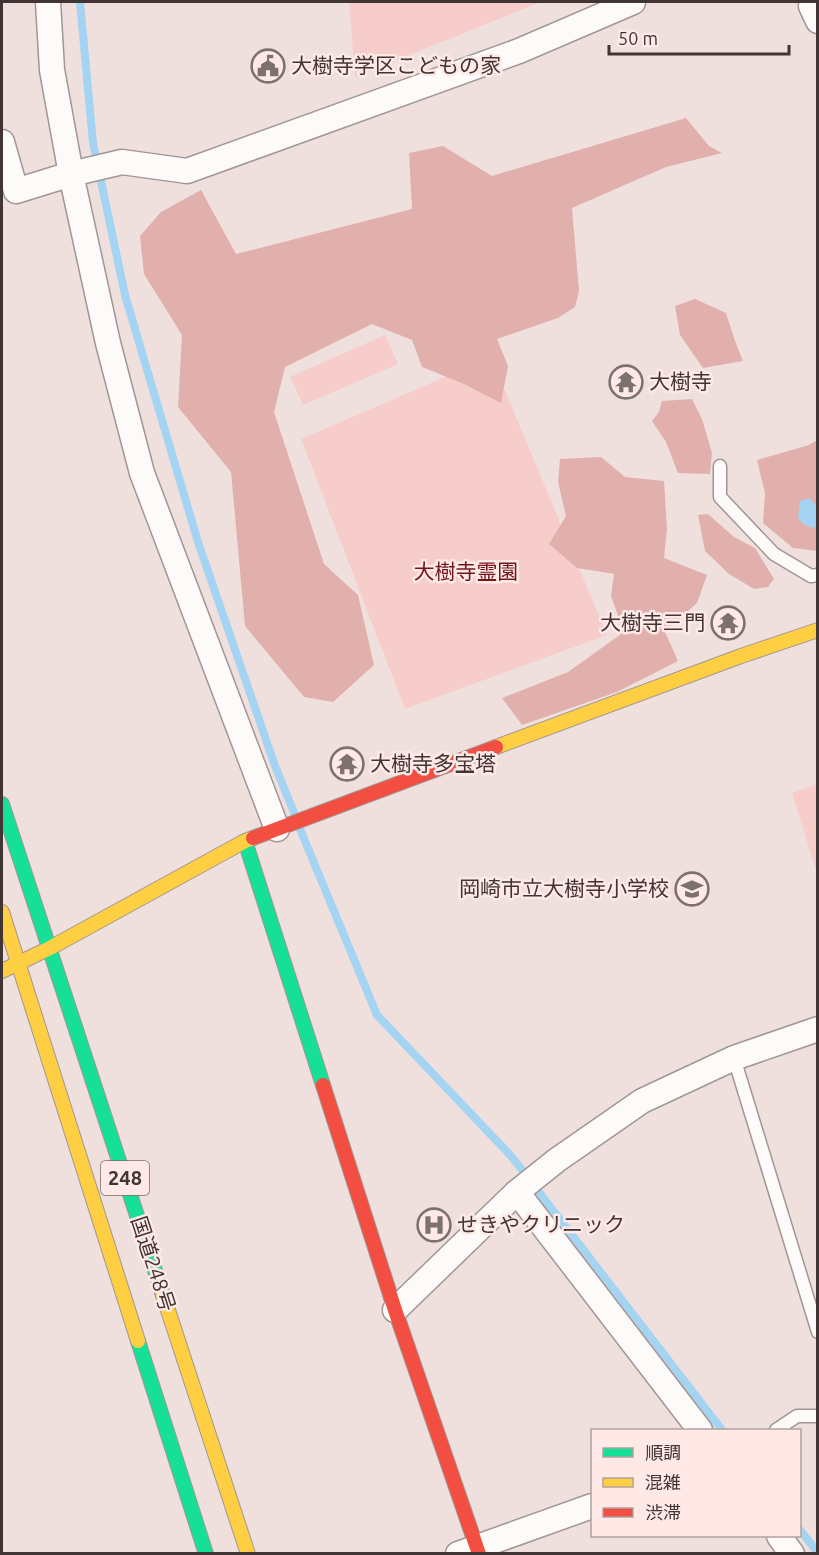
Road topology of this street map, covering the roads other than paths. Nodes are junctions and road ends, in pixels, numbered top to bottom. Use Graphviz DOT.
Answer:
graph roads {
  1 [pos="48,2"];
  2 [pos="633,2"];
  3 [pos="818,3"];
  4 [pos="818,21"];
  5 [pos="2,142"];
  6 [pos="71,174"];
  7 [pos="720,466"];
  8 [pos="818,575"];
  9 [pos="818,630"];
  10 [pos="2,804"];
  11 [pos="277,829"];
  12 [pos="245,841"];
  13 [pos="2,912"];
  14 [pos="50,948"];
  15 [pos="18,962"];
  16 [pos="2,971"];
  17 [pos="818,1029"];
  18 [pos="734,1058"];
  19 [pos="517,1191"];
  20 [pos="395,1310"];
  21 [pos="818,1332"];
  22 [pos="818,1416"];
  23 [pos="698,1429"];
  24 [pos="779,1429"];
  25 [pos="591,1506"];
  26 [pos="780,1537"];
  27 [pos="471,1551"];
  28 [pos="206,1554"];
  29 [pos="248,1554"];
  30 [pos="792,1554"];
  1 -- 6 [label="street"];
  2 -- 6 [label="street"];
  3 -- 4 [label="street"];
  5 -- 6 [label="street"];
  6 -- 11 [label="street"];
  7 -- 8 [label="lane"];
  9 -- 11 [label="main road"];
  10 -- 14 [label="main road, 国道248号 / 248"];
  11 -- 12 [label="main road"];
  12 -- 14 [label="main road"];
  12 -- 20 [label="main road"];
  13 -- 15 [label="main road, 国道248号 / 248"];
  14 -- 15 [label="main road"];
  14 -- 29 [label="main road, 国道248号 / 248"];
  15 -- 16 [label="main road"];
  15 -- 28 [label="main road, 国道248号 / 248"];
  17 -- 18 [label="street"];
  18 -- 19 [label="street"];
  18 -- 21 [label="lane"];
  19 -- 20 [label="street"];
  19 -- 23 [label="street"];
  20 -- 27 [label="main road"];
  22 -- 24 [label="lane"];
  25 -- 27 [label="street"];
  26 -- 30 [label="street"];
}
